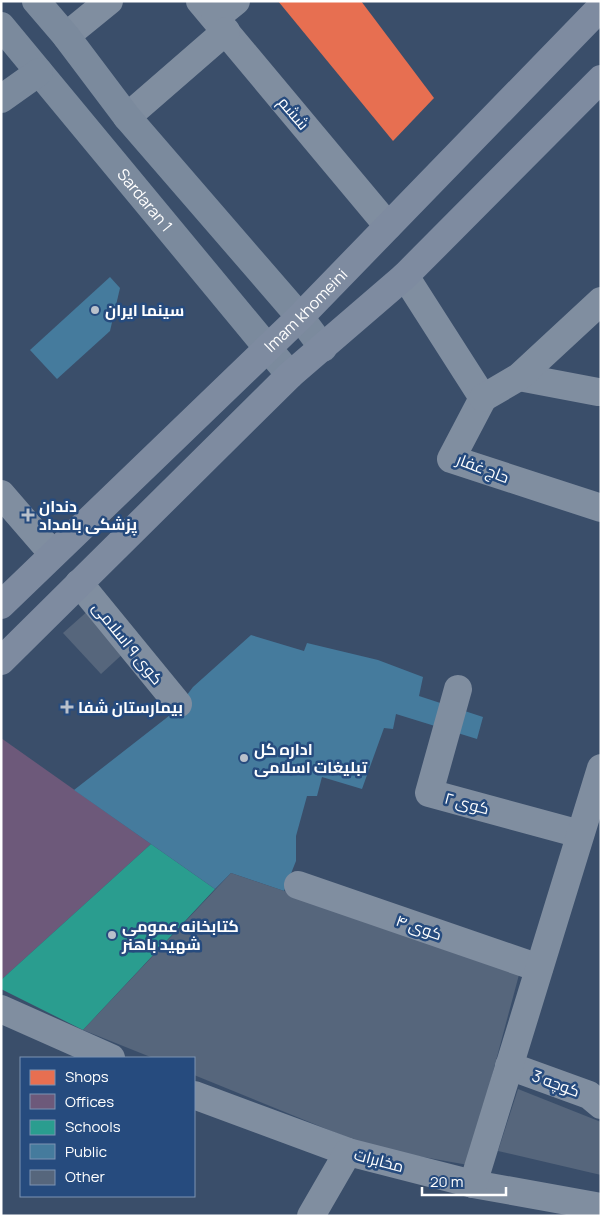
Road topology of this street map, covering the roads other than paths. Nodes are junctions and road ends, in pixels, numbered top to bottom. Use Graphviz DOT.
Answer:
graph roads {
  1 [pos="36,1"];
  2 [pos="109,1"];
  3 [pos="601,7"];
  4 [pos="219,13"];
  5 [pos="1,26"];
  6 [pos="66,36"];
  7 [pos="39,72"];
  8 [pos="601,79"];
  9 [pos="1,99"];
  10 [pos="127,117"];
  11 [pos="388,226"];
  12 [pos="405,276"];
  13 [pos="601,301"];
  14 [pos="300,317"];
  15 [pos="266,348"];
  16 [pos="323,348"];
  17 [pos="290,375"];
  18 [pos="519,377"];
  19 [pos="598,392"];
  20 [pos="483,398"];
  21 [pos="1,494"];
  22 [pos="601,508"];
  23 [pos="53,554"];
  24 [pos="79,583"];
  25 [pos="1,605"];
  26 [pos="1,661"];
  27 [pos="458,689"];
  28 [pos="178,704"];
  29 [pos="601,768"];
  30 [pos="580,834"];
  31 [pos="298,885"];
  32 [pos="539,968"];
  33 [pos="1,1009"];
  34 [pos="109,1057"];
  35 [pos="509,1066"];
  36 [pos="195,1095"];
  37 [pos="601,1105"];
  38 [pos="348,1152"];
  39 [pos="473,1184"];
  40 [pos="601,1206"];
  41 [pos="311,1216"];
  1 -- 6 [label="main road"];
  2 -- 6 [label="street"];
  3 -- 11 [label="main road, Imam khomeini"];
  4 -- 10 [label="street"];
  4 -- 11 [label="street, ششم"];
  5 -- 7 [label="main road, Sardaran 1"];
  6 -- 10 [label="main road"];
  7 -- 9 [label="main road"];
  7 -- 15 [label="main road, Sardaran 1"];
  8 -- 12 [label="main road"];
  10 -- 14 [label="main road"];
  11 -- 14 [label="main road, Imam khomeini"];
  12 -- 16 [label="main road"];
  12 -- 20 [label="street"];
  13 -- 18 [label="street"];
  14 -- 15 [label="main road, Imam khomeini"];
  14 -- 16 [label="main road"];
  15 -- 17 [label="main road, Sardaran 1"];
  15 -- 23 [label="main road, Imam khomeini"];
  16 -- 17 [label="main road"];
  17 -- 24 [label="main road"];
  18 -- 19 [label="street"];
  18 -- 20 [label="street"];
  20 -- 22 [label="street, حاج غفار"];
  21 -- 23 [label="street"];
  23 -- 25 [label="main road, Imam khomeini"];
  24 -- 26 [label="main road"];
  24 -- 28 [label="street, کوی ۹ اسلامی"];
  27 -- 30 [label="street, کوی ۲"];
  29 -- 30 [label="street"];
  30 -- 32 [label="street"];
  31 -- 32 [label="street, کوی ۴"];
  32 -- 35 [label="street"];
  33 -- 34 [label="street"];
  35 -- 37 [label="street, کوچه 3"];
  35 -- 39 [label="street"];
  36 -- 38 [label="street, مخابرات"];
  38 -- 39 [label="street, مخابرات"];
  38 -- 41 [label="street"];
  39 -- 40 [label="street, مخابرات"];
}
